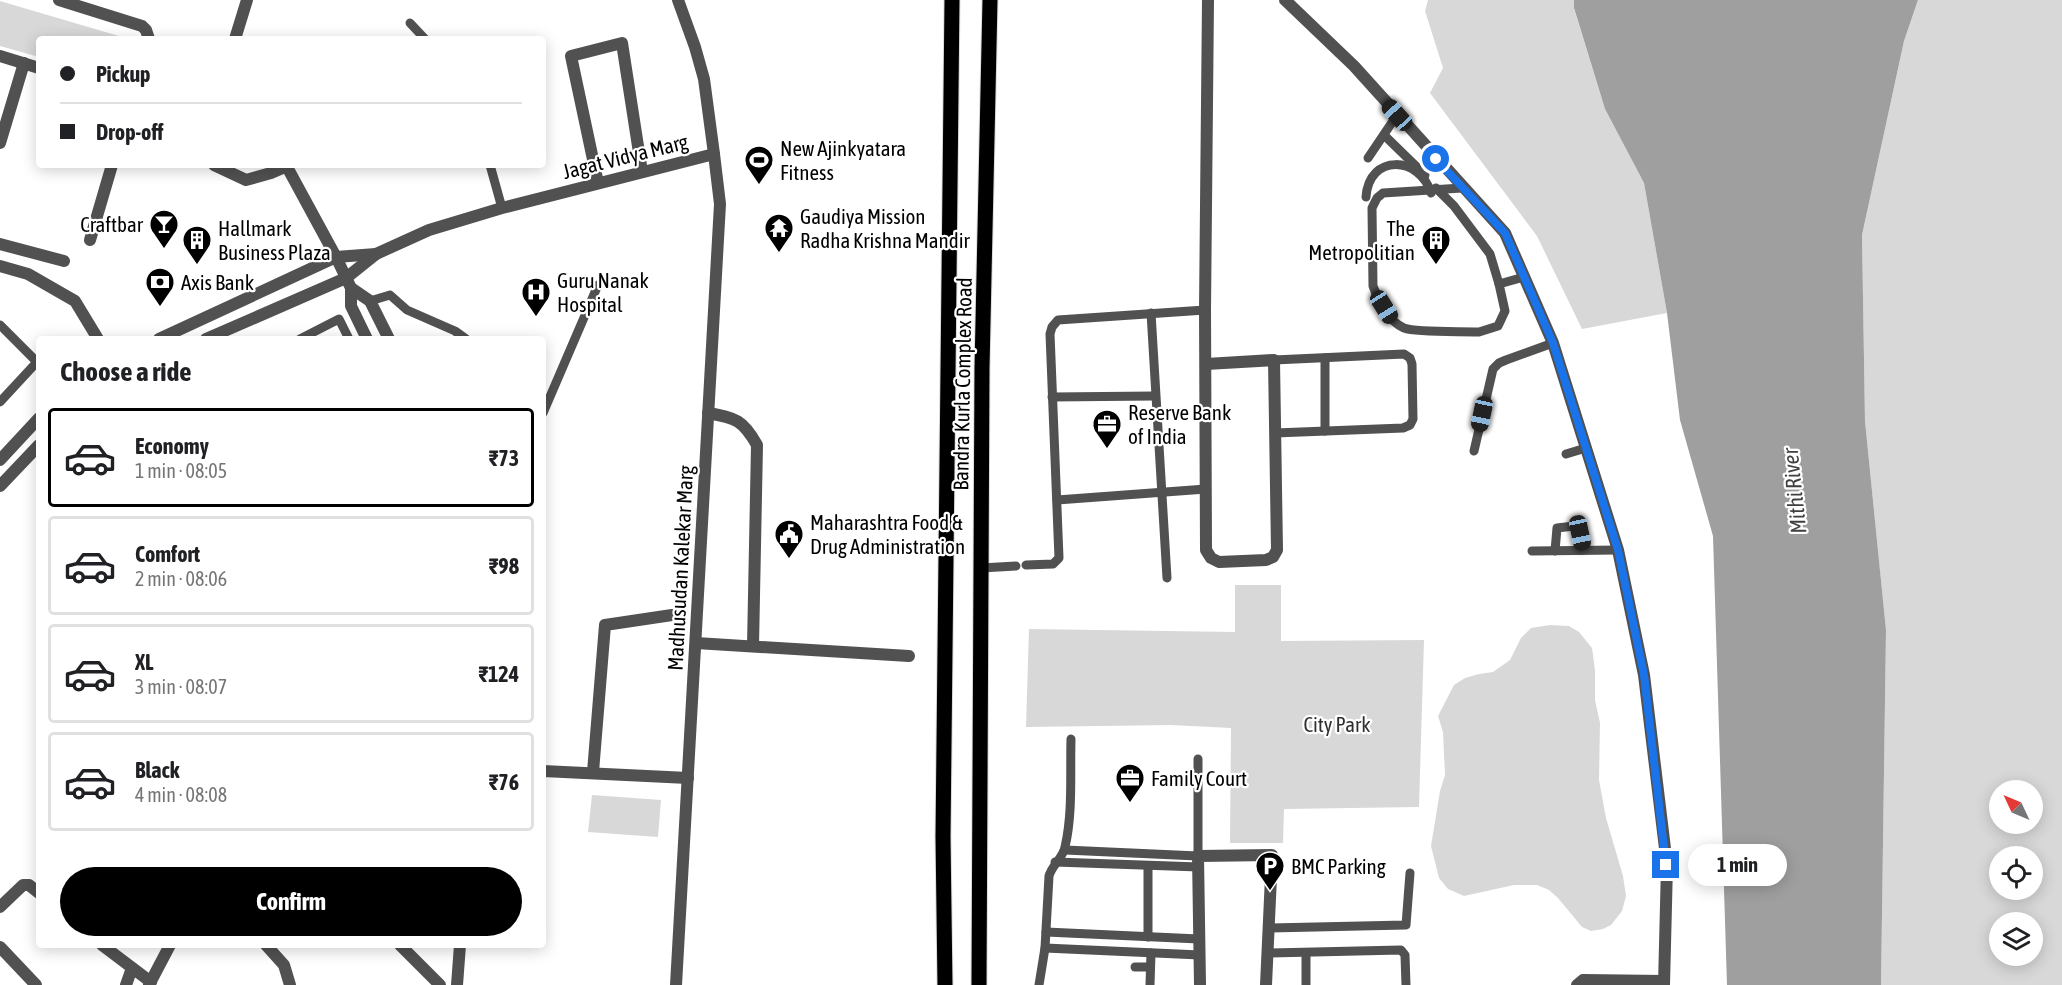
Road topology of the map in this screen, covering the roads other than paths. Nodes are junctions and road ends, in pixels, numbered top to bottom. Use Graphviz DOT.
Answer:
graph roads {
  1 [pos="59,0"];
  2 [pos="248,0"];
  3 [pos="678,0"];
  4 [pos="952,0"];
  5 [pos="990,0"];
  6 [pos="1208,0"];
  7 [pos="1286,0"];
  8 [pos="410,23"];
  9 [pos="148,36"];
  10 [pos="237,36"];
  11 [pos="422,36"];
  12 [pos="0,56"];
  13 [pos="24,63"];
  14 [pos="36,67"];
  15 [pos="1397,115"];
  16 [pos="1384,135"];
  17 [pos="0,143"];
  18 [pos="714,154"];
  19 [pos="1368,158"];
  20 [pos="111,168"];
  21 [pos="220,168"];
  22 [pos="281,168"];
  23 [pos="289,168"];
  24 [pos="491,168"];
  25 [pos="642,172"];
  26 [pos="598,183"];
  27 [pos="1462,188"];
  28 [pos="1434,191"];
  29 [pos="502,208"];
  30 [pos="1372,208"];
  31 [pos="90,240"];
  32 [pos="0,244"];
  33 [pos="376,254"];
  34 [pos="336,257"];
  35 [pos="64,261"];
  36 [pos="0,266"];
  37 [pos="1524,277"];
  38 [pos="348,283"];
  39 [pos="1499,284"];
  40 [pos="598,285"];
  41 [pos="370,301"];
  42 [pos="1205,309"];
  43 [pos="1151,313"];
  44 [pos="0,325"];
  45 [pos="96,336"];
  46 [pos="165,336"];
  47 [pos="218,336"];
  48 [pos="306,336"];
  49 [pos="348,336"];
  50 [pos="366,336"];
  51 [pos="388,336"];
  52 [pos="462,336"];
  53 [pos="1553,343"];
  54 [pos="1325,358"];
  55 [pos="36,360"];
  56 [pos="1274,360"];
  57 [pos="36,364"];
  58 [pos="1206,364"];
  59 [pos="547,393"];
  60 [pos="1155,396"];
  61 [pos="1052,397"];
  62 [pos="0,402"];
  63 [pos="708,413"];
  64 [pos="36,423"];
  65 [pos="1324,431"];
  66 [pos="1275,433"];
  67 [pos="36,448"];
  68 [pos="1586,448"];
  69 [pos="1474,451"];
  70 [pos="1566,454"];
  71 [pos="0,460"];
  72 [pos="0,486"];
  73 [pos="1206,489"];
  74 [pos="1161,493"];
  75 [pos="1057,500"];
  76 [pos="1583,550"];
  77 [pos="1618,550"];
  78 [pos="1532,551"];
  79 [pos="1555,551"];
  80 [pos="1026,565"];
  81 [pos="1016,566"];
  82 [pos="981,568"];
  83 [pos="1167,578"];
  84 [pos="672,615"];
  85 [pos="696,643"];
  86 [pos="753,646"];
  87 [pos="909,656"];
  88 [pos="1071,739"];
  89 [pos="1198,759"];
  90 [pos="546,771"];
  91 [pos="593,772"];
  92 [pos="688,778"];
  93 [pos="1065,850"];
  94 [pos="1199,861"];
  95 [pos="1055,862"];
  96 [pos="1148,866"];
  97 [pos="1410,873"];
  98 [pos="36,890"];
  99 [pos="0,907"];
  100 [pos="1268,928"];
  101 [pos="1046,932"];
  102 [pos="1148,938"];
  103 [pos="1199,939"];
  104 [pos="0,947"];
  105 [pos="168,948"];
  106 [pos="269,948"];
  107 [pos="403,948"];
  108 [pos="460,948"];
  109 [pos="1045,948"];
  110 [pos="117,950"];
  111 [pos="1306,952"];
  112 [pos="1151,953"];
  113 [pos="1267,953"];
  114 [pos="1200,955"];
  115 [pos="1135,967"];
  116 [pos="1150,967"];
  117 [pos="132,968"];
  118 [pos="150,983"];
  119 [pos="1648,983"];
  120 [pos="1664,983"];
  121 [pos="36,985"];
  122 [pos="126,985"];
  123 [pos="290,985"];
  124 [pos="440,985"];
  125 [pos="457,985"];
  126 [pos="676,985"];
  127 [pos="945,985"];
  128 [pos="979,985"];
  129 [pos="1039,985"];
  130 [pos="1150,985"];
  131 [pos="1200,985"];
  132 [pos="1266,985"];
  133 [pos="1306,985"];
  134 [pos="1406,985"];
  135 [pos="1577,985"];
  1 -- 9 [label="street"];
  2 -- 10 [label="street"];
  3 -- 18 [label="street, Madhusudan Kalekar Marg"];
  4 -- 127 [label="main road, Bandra Kurla Complex Road"];
  5 -- 82 [label="main road, Bandra Kurla Complex Road"];
  6 -- 42 [label="street"];
  7 -- 15 [label="street"];
  8 -- 11 [label="lane"];
  12 -- 13 [label="street"];
  13 -- 14 [label="street"];
  13 -- 17 [label="street"];
  15 -- 16 [label="lane"];
  15 -- 27 [label="street"];
  16 -- 19 [label="lane"];
  16 -- 28 [label="lane"];
  18 -- 25 [label="street, Jagat Vidya Marg"];
  18 -- 63 [label="street, Madhusudan Kalekar Marg"];
  20 -- 31 [label="street"];
  21 -- 22 [label="street"];
  23 -- 34 [label="street"];
  24 -- 29 [label="lane"];
  25 -- 26 [label="street, Jagat Vidya Marg"];
  25 -- 26 [label="street"];
  26 -- 29 [label="street, Jagat Vidya Marg"];
  27 -- 28 [label="lane"];
  27 -- 37 [label="street"];
  28 -- 30 [label="lane"];
  28 -- 30 [label="lane, bridge"];
  28 -- 39 [label="lane"];
  29 -- 33 [label="street, Jagat Vidya Marg"];
  30 -- 39 [label="lane"];
  32 -- 35 [label="street"];
  33 -- 34 [label="street"];
  33 -- 38 [label="street"];
  34 -- 38 [label="street"];
  34 -- 46 [label="street"];
  36 -- 45 [label="street"];
  37 -- 39 [label="lane"];
  37 -- 53 [label="street"];
  38 -- 41 [label="street"];
  38 -- 47 [label="street"];
  38 -- 50 [label="street"];
  40 -- 59 [label="lane"];
  41 -- 51 [label="street"];
  41 -- 52 [label="lane"];
  42 -- 43 [label="lane"];
  42 -- 58 [label="street"];
  43 -- 60 [label="lane"];
  43 -- 61 [label="lane"];
  44 -- 55 [label="lane"];
  48 -- 49 [label="lane"];
  53 -- 68 [label="street"];
  53 -- 69 [label="lane"];
  54 -- 56 [label="lane"];
  54 -- 65 [label="lane"];
  54 -- 65 [label="lane"];
  56 -- 58 [label="street"];
  56 -- 66 [label="street"];
  57 -- 62 [label="lane"];
  58 -- 73 [label="street"];
  60 -- 61 [label="lane"];
  60 -- 74 [label="lane"];
  61 -- 75 [label="lane"];
  63 -- 85 [label="street, Madhusudan Kalekar Marg"];
  63 -- 86 [label="street"];
  64 -- 71 [label="street"];
  65 -- 66 [label="lane"];
  66 -- 73 [label="street"];
  67 -- 72 [label="street"];
  68 -- 70 [label="lane"];
  68 -- 77 [label="street"];
  73 -- 74 [label="lane"];
  74 -- 75 [label="lane"];
  74 -- 83 [label="lane"];
  75 -- 80 [label="lane"];
  76 -- 77 [label="lane"];
  76 -- 79 [label="lane"];
  76 -- 79 [label="lane"];
  77 -- 120 [label="street"];
  78 -- 79 [label="lane"];
  81 -- 82 [label="lane"];
  82 -- 128 [label="main road, Bandra Kurla Complex Road"];
  84 -- 91 [label="street"];
  85 -- 86 [label="street"];
  85 -- 92 [label="street, Madhusudan Kalekar Marg"];
  86 -- 87 [label="street"];
  88 -- 93 [label="lane"];
  89 -- 94 [label="lane"];
  90 -- 91 [label="street"];
  91 -- 92 [label="street"];
  92 -- 126 [label="street, Madhusudan Kalekar Marg"];
  93 -- 94 [label="lane"];
  93 -- 95 [label="lane"];
  94 -- 96 [label="lane"];
  94 -- 100 [label="street"];
  94 -- 103 [label="street"];
  95 -- 96 [label="lane"];
  95 -- 101 [label="lane"];
  96 -- 102 [label="lane"];
  97 -- 100 [label="lane"];
  98 -- 99 [label="street"];
  100 -- 113 [label="street"];
  101 -- 102 [label="lane"];
  101 -- 109 [label="lane"];
  102 -- 103 [label="lane"];
  103 -- 114 [label="street"];
  104 -- 121 [label="street"];
  105 -- 118 [label="street"];
  106 -- 123 [label="street"];
  107 -- 124 [label="street"];
  108 -- 125 [label="street"];
  109 -- 112 [label="lane"];
  109 -- 129 [label="lane"];
  110 -- 117 [label="street"];
  111 -- 113 [label="lane"];
  111 -- 133 [label="lane"];
  111 -- 134 [label="lane"];
  112 -- 114 [label="lane"];
  112 -- 116 [label="lane"];
  113 -- 132 [label="street"];
  114 -- 131 [label="street"];
  115 -- 116 [label="lane"];
  116 -- 130 [label="lane"];
  117 -- 118 [label="street"];
  117 -- 122 [label="street"];
  119 -- 120 [label="street"];
  119 -- 135 [label="street"];
}
